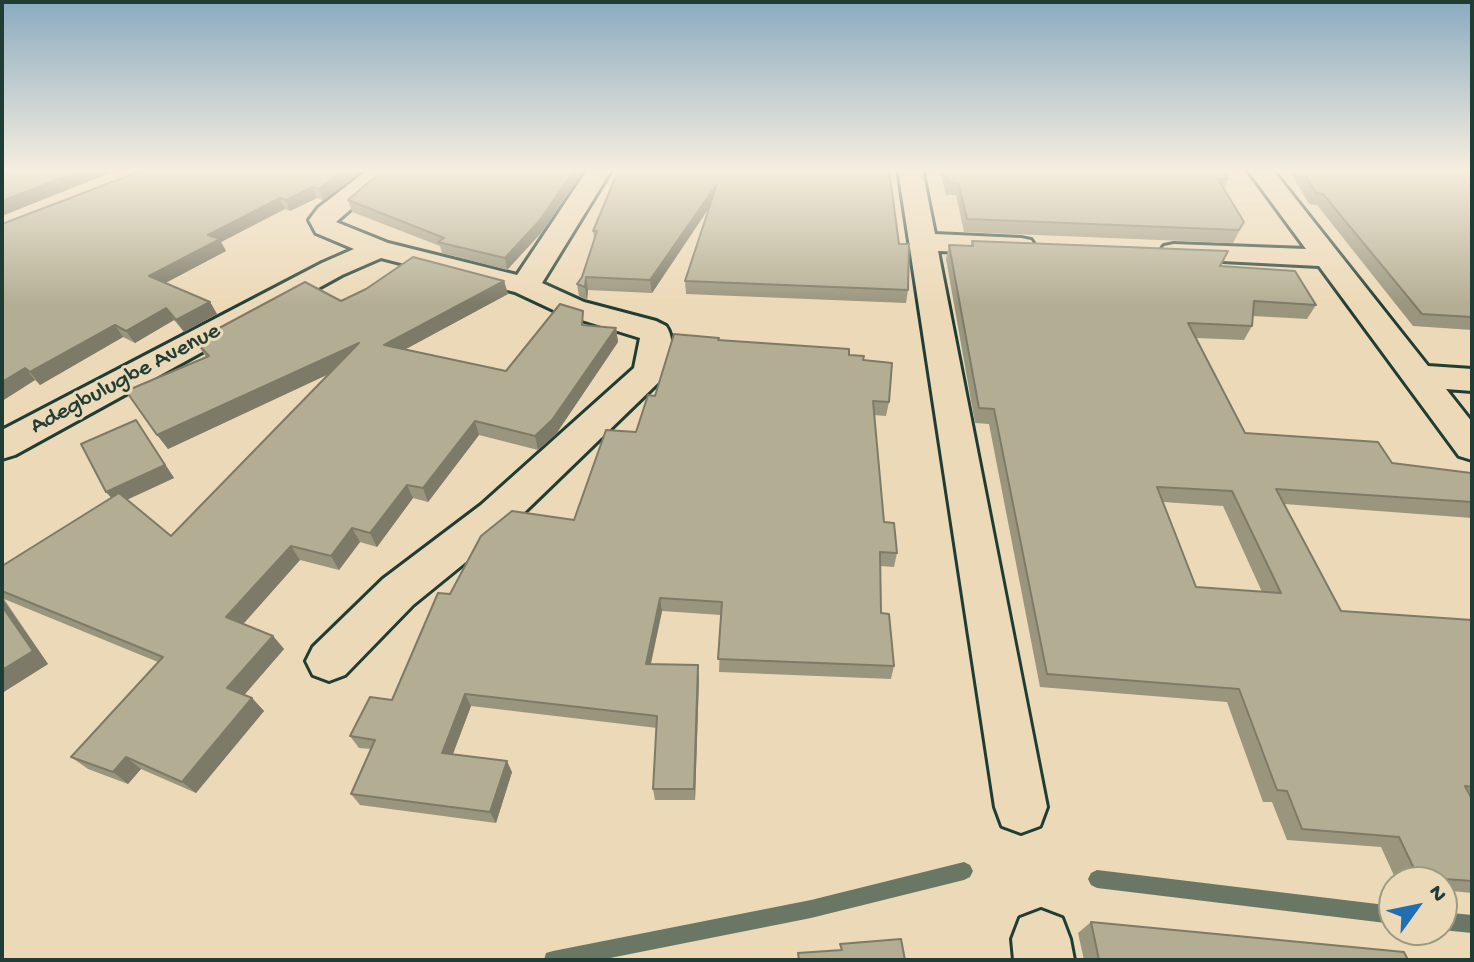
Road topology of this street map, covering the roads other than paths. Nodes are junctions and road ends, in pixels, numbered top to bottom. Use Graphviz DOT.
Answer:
graph roads {
  1 [pos="330,214"];
  2 [pos="571,214"];
  3 [pos="919,214"];
  4 [pos="1292,214"];
  5 [pos="924,242"];
  6 [pos="1047,247"];
  7 [pos="378,249"];
  8 [pos="1155,251"];
  9 [pos="1324,258"];
  10 [pos="525,286"];
  11 [pos="1420,376"];
  12 [pos="1472,380"];
  13 [pos="2,446"];
  14 [pos="1472,447"];
  15 [pos="329,661"];
  16 [pos="1021,807"];
  1 -- 7 [label="street"];
  2 -- 10 [label="street"];
  3 -- 5 [label="street"];
  4 -- 9 [label="street"];
  5 -- 6 [label="street"];
  5 -- 16 [label="street"];
  7 -- 10 [label="street"];
  7 -- 13 [label="street, Adegbulugbe Avenue"];
  8 -- 9 [label="street"];
  9 -- 11 [label="street"];
  10 -- 15 [label="street"];
  11 -- 12 [label="street"];
  11 -- 14 [label="street"];
}
